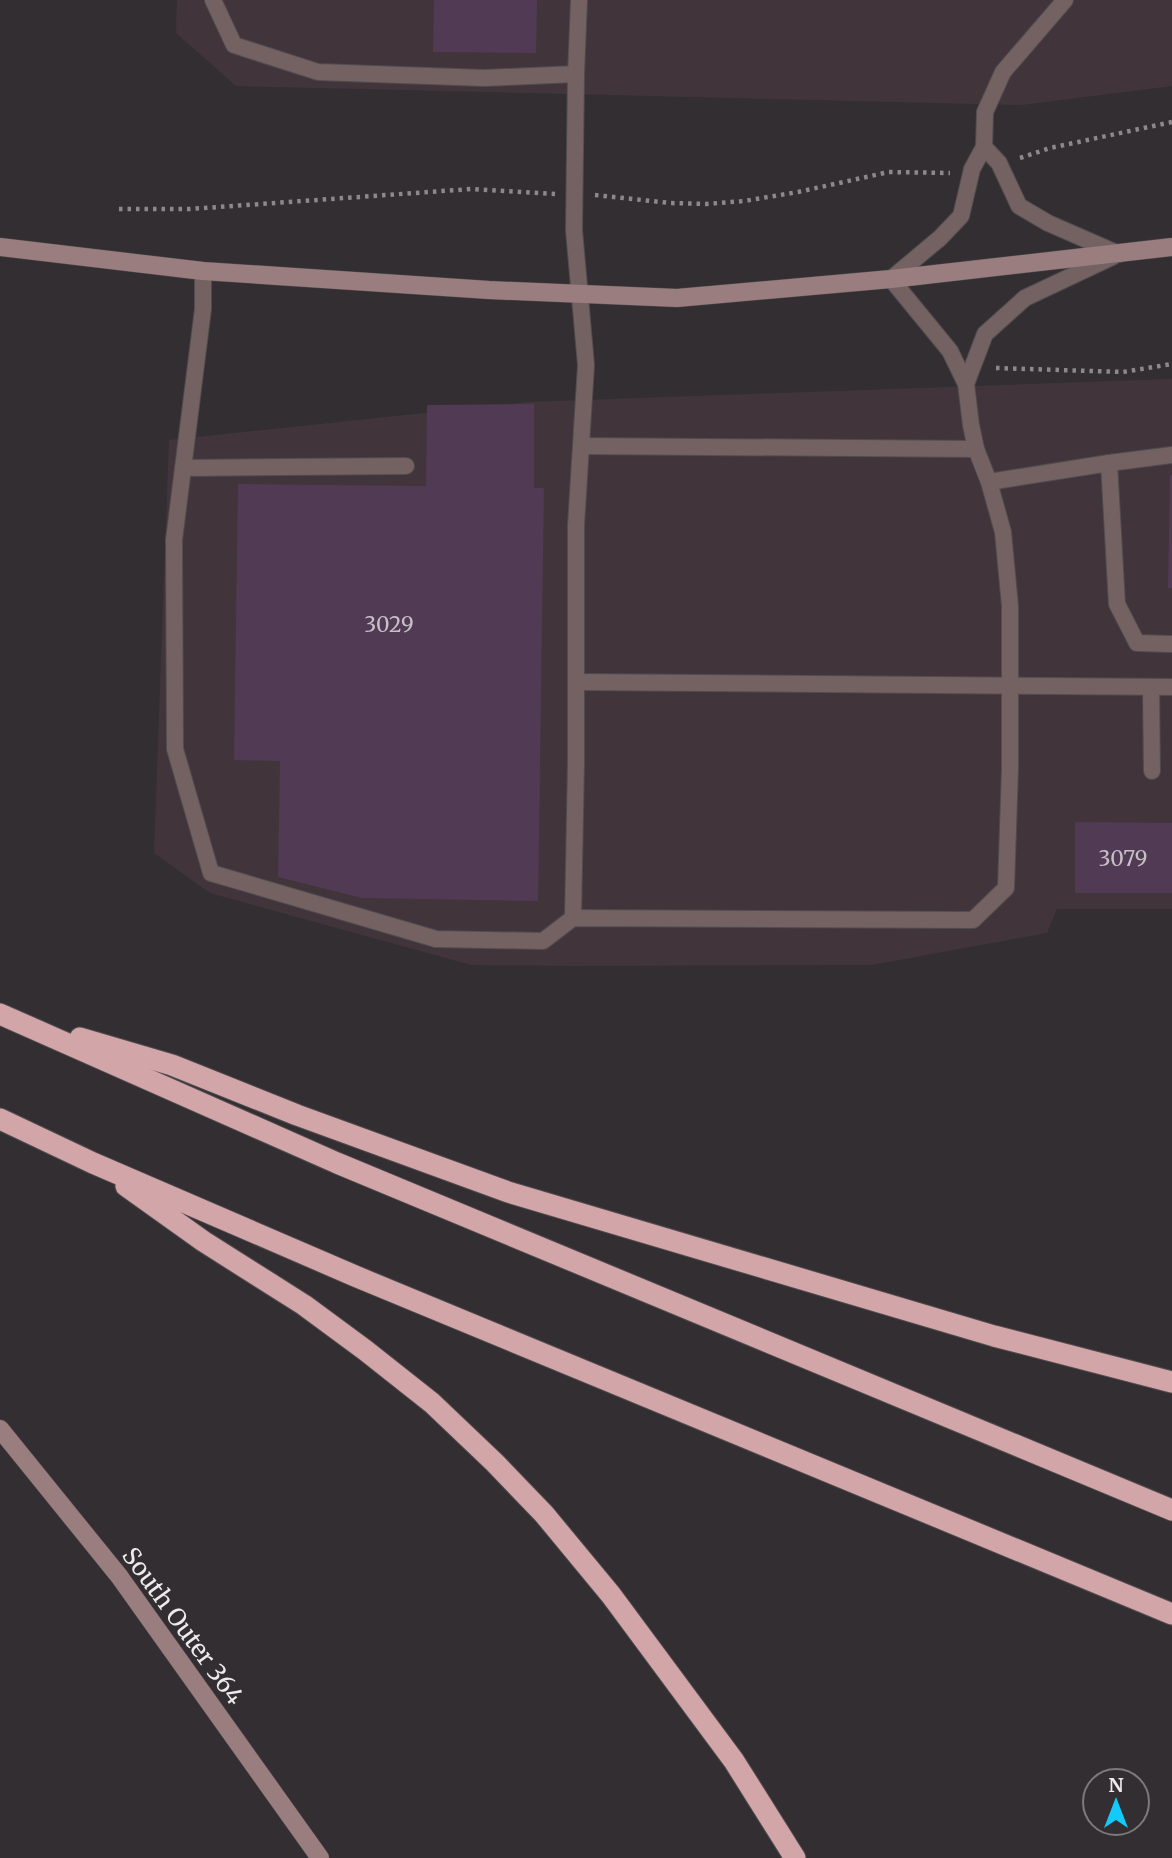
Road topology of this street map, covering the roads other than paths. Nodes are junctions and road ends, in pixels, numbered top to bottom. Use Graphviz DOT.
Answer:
graph roads {
  1 [pos="213,0"];
  2 [pos="579,0"];
  3 [pos="1065,0"];
  4 [pos="576,74"];
  5 [pos="984,147"];
  6 [pos="0,247"];
  7 [pos="1172,247"];
  8 [pos="1119,254"];
  9 [pos="203,271"];
  10 [pos="891,279"];
  11 [pos="580,294"];
  12 [pos="965,384"];
  13 [pos="581,446"];
  14 [pos="976,449"];
  15 [pos="1172,455"];
  16 [pos="1109,463"];
  17 [pos="406,466"];
  18 [pos="183,468"];
  19 [pos="989,482"];
  20 [pos="1172,644"];
  21 [pos="576,682"];
  22 [pos="1010,685"];
  23 [pos="1152,687"];
  24 [pos="1172,687"];
  25 [pos="1152,771"];
  26 [pos="573,918"];
  27 [pos="1,1014"];
  28 [pos="0,1119"];
  29 [pos="93,1163"];
  30 [pos="1172,1382"];
  31 [pos="0,1429"];
  32 [pos="1172,1510"];
  33 [pos="1172,1614"];
  34 [pos="320,1858"];
  35 [pos="795,1858"];
  1 -- 4 [label="lane"];
  2 -- 4 [label="lane"];
  3 -- 5 [label="lane"];
  4 -- 11 [label="lane"];
  5 -- 8 [label="lane"];
  5 -- 10 [label="lane"];
  6 -- 9 [label="main road"];
  7 -- 8 [label="main road"];
  8 -- 10 [label="main road"];
  8 -- 12 [label="lane"];
  9 -- 11 [label="main road"];
  9 -- 18 [label="lane"];
  10 -- 11 [label="main road"];
  10 -- 12 [label="lane"];
  11 -- 13 [label="lane"];
  12 -- 14 [label="lane"];
  13 -- 14 [label="lane"];
  13 -- 21 [label="lane"];
  14 -- 19 [label="lane"];
  15 -- 16 [label="lane"];
  16 -- 19 [label="lane"];
  16 -- 20 [label="lane"];
  17 -- 18 [label="lane"];
  18 -- 26 [label="lane"];
  19 -- 22 [label="lane"];
  21 -- 22 [label="lane"];
  21 -- 26 [label="lane"];
  22 -- 23 [label="lane"];
  22 -- 26 [label="lane"];
  23 -- 24 [label="lane"];
  23 -- 25 [label="lane"];
  27 -- 30 [label="highway"];
  27 -- 32 [label="highway"];
  28 -- 29 [label="highway"];
  29 -- 33 [label="highway"];
  29 -- 35 [label="highway"];
  31 -- 34 [label="main road, South Outer 364"];
}
